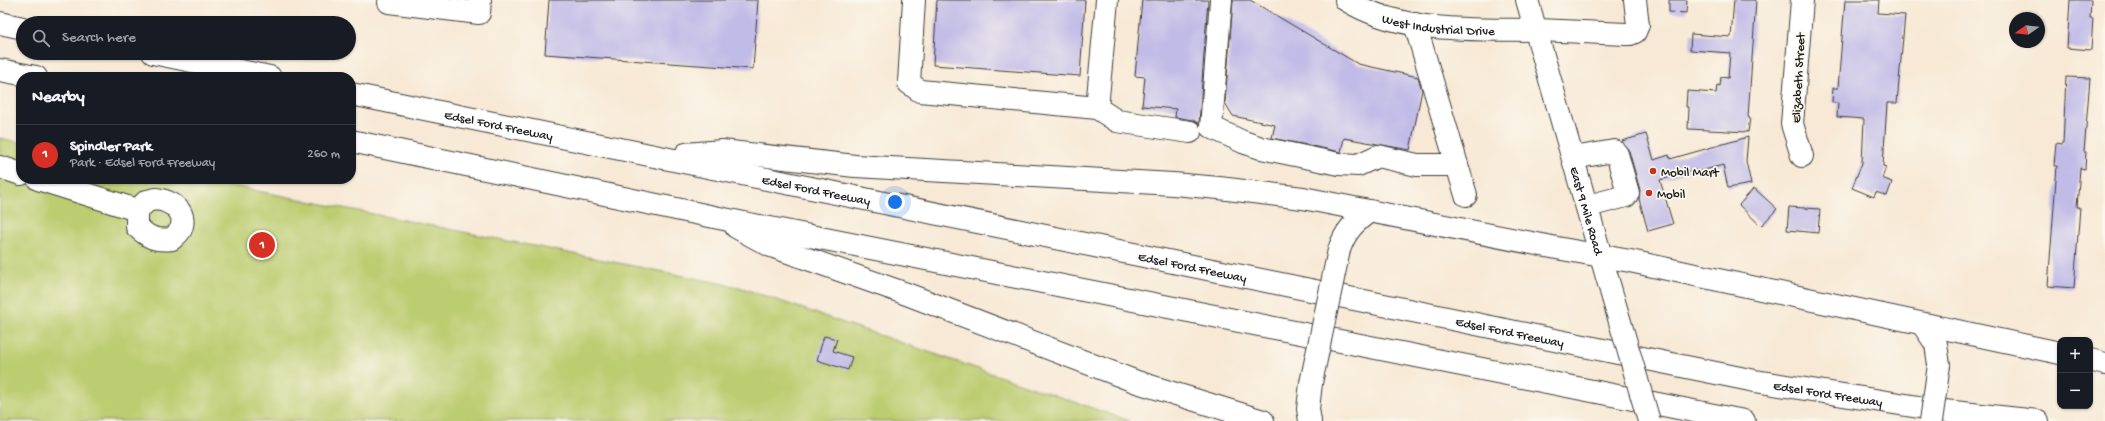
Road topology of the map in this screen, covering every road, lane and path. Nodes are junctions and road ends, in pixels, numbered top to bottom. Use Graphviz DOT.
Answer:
graph roads {
  1 [pos="390,0"];
  2 [pos="480,0"];
  3 [pos="914,0"];
  4 [pos="1107,0"];
  5 [pos="1221,0"];
  6 [pos="1346,0"];
  7 [pos="1527,0"];
  8 [pos="1635,0"];
  9 [pos="1802,0"];
  10 [pos="0,23"];
  11 [pos="1415,24"];
  12 [pos="16,26"];
  13 [pos="1536,30"];
  14 [pos="187,60"];
  15 [pos="0,70"];
  16 [pos="246,72"];
  17 [pos="16,73"];
  18 [pos="356,95"];
  19 [pos="1097,108"];
  20 [pos="1190,132"];
  21 [pos="356,142"];
  22 [pos="661,156"];
  23 [pos="1802,156"];
  24 [pos="1573,158"];
  25 [pos="1457,165"];
  26 [pos="0,167"];
  27 [pos="16,172"];
  28 [pos="54,184"];
  29 [pos="1466,195"];
  30 [pos="1588,206"];
  31 [pos="137,210"];
  32 [pos="1370,211"];
  33 [pos="719,218"];
  34 [pos="1599,255"];
  35 [pos="1923,325"];
  36 [pos="2057,353"];
  37 [pos="2093,361"];
  38 [pos="2105,364"];
  39 [pos="1263,421"];
  40 [pos="1310,421"];
  41 [pos="1649,421"];
  42 [pos="1744,421"];
  43 [pos="1931,421"];
  44 [pos="2038,421"];
  1 -- 2 [label="main road"];
  3 -- 19 [label="main road"];
  4 -- 19 [label="main road"];
  5 -- 25 [label="main road"];
  6 -- 11 [label="main road, West Industrial Drive"];
  7 -- 13 [label="main road, East 9 Mile Road"];
  8 -- 13 [label="main road, West Industrial Drive"];
  9 -- 23 [label="main road, Elizabeth Street"];
  10 -- 12 [label="main road"];
  11 -- 13 [label="main road, West Industrial Drive"];
  11 -- 25 [label="main road"];
  13 -- 24 [label="main road, East 9 Mile Road"];
  14 -- 16 [label="main road"];
  15 -- 17 [label="main road"];
  18 -- 22 [label="main road, Edsel Ford Freeway"];
  19 -- 20 [label="main road"];
  21 -- 33 [label="main road"];
  22 -- 32 [label="main road"];
  22 -- 44 [label="main road, Edsel Ford Freeway"];
  24 -- 30 [label="main road, East 9 Mile Road"];
  24 -- 30 [label="main road"];
  25 -- 29 [label="main road"];
  26 -- 27 [label="main road"];
  28 -- 31 [label="main road"];
  30 -- 34 [label="main road, East 9 Mile Road"];
  32 -- 34 [label="main road"];
  32 -- 40 [label="main road, bridge"];
  33 -- 39 [label="main road"];
  33 -- 42 [label="main road"];
  34 -- 35 [label="main road"];
  34 -- 41 [label="main road, East 9 Mile Road, bridge"];
  35 -- 36 [label="main road"];
  35 -- 43 [label="main road, bridge"];
  37 -- 38 [label="main road"];
}
